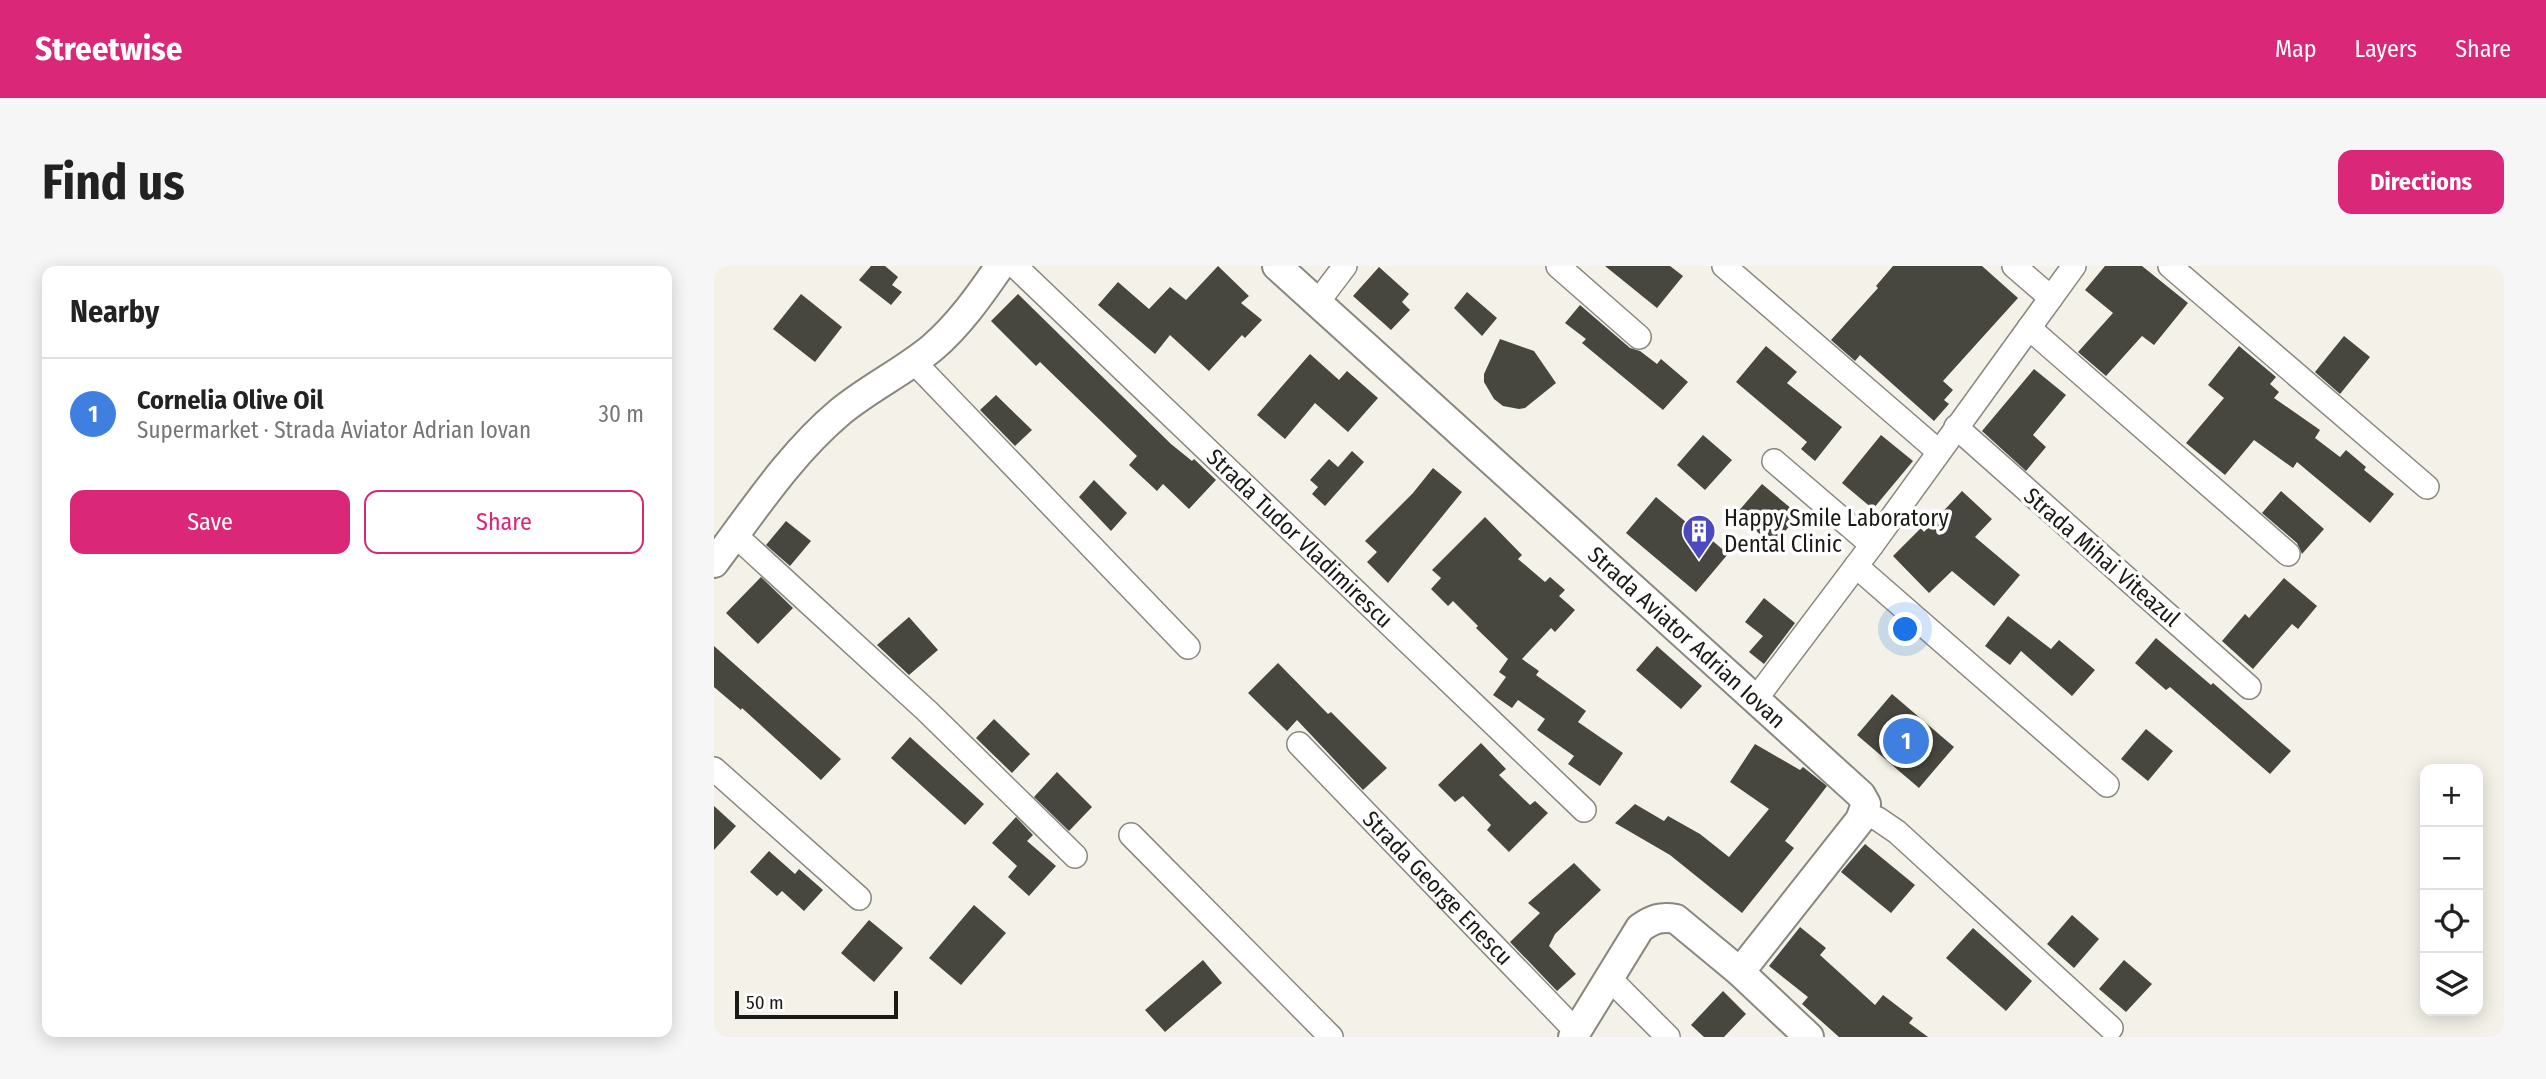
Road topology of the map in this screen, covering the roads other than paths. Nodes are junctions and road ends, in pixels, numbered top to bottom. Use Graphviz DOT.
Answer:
graph roads {
  1 [pos="1000,266"];
  2 [pos="1015,266"];
  3 [pos="1277,266"];
  4 [pos="1345,266"];
  5 [pos="1559,266"];
  6 [pos="1724,266"];
  7 [pos="2014,266"];
  8 [pos="2074,266"];
  9 [pos="2170,266"];
  10 [pos="2051,298"];
  11 [pos="1317,303"];
  12 [pos="2029,328"];
  13 [pos="1639,337"];
  14 [pos="914,362"];
  15 [pos="1956,427"];
  16 [pos="1938,451"];
  17 [pos="1774,461"];
  18 [pos="2427,487"];
  19 [pos="735,535"];
  20 [pos="1872,545"];
  21 [pos="2288,554"];
  22 [pos="714,563"];
  23 [pos="1856,566"];
  24 [pos="1188,646"];
  25 [pos="2249,687"];
  26 [pos="1755,700"];
  27 [pos="1299,744"];
  28 [pos="714,769"];
  29 [pos="2107,785"];
  30 [pos="1584,810"];
  31 [pos="1864,813"];
  32 [pos="1131,835"];
  33 [pos="1075,856"];
  34 [pos="859,898"];
  35 [pos="1740,972"];
  36 [pos="1609,978"];
  37 [pos="2111,1028"];
  38 [pos="1574,1034"];
  39 [pos="1331,1037"];
  40 [pos="1668,1037"];
  41 [pos="1809,1037"];
  1 -- 14 [label="street"];
  2 -- 30 [label="street, Strada Tudor Vladimirescu"];
  3 -- 11 [label="street, Strada Aviator Adrian Iovan"];
  4 -- 11 [label="street"];
  5 -- 13 [label="street"];
  6 -- 16 [label="street"];
  7 -- 10 [label="street"];
  8 -- 10 [label="street"];
  9 -- 18 [label="street"];
  10 -- 12 [label="street"];
  11 -- 26 [label="street, Strada Aviator Adrian Iovan"];
  12 -- 15 [label="street"];
  12 -- 21 [label="street"];
  14 -- 19 [label="street"];
  14 -- 24 [label="street"];
  15 -- 16 [label="street"];
  15 -- 25 [label="street, Strada Mihai Viteazul"];
  16 -- 20 [label="street"];
  17 -- 20 [label="street"];
  19 -- 22 [label="street"];
  19 -- 33 [label="street"];
  20 -- 23 [label="street"];
  23 -- 26 [label="street"];
  23 -- 29 [label="street"];
  26 -- 31 [label="street, Strada Aviator Adrian Iovan"];
  27 -- 38 [label="street, Strada George Enescu"];
  28 -- 34 [label="street"];
  31 -- 35 [label="street"];
  31 -- 37 [label="street"];
  32 -- 39 [label="street"];
  35 -- 36 [label="street, Strada George Enescu"];
  35 -- 41 [label="street"];
  36 -- 38 [label="street, Strada George Enescu"];
  36 -- 40 [label="street"];
}
